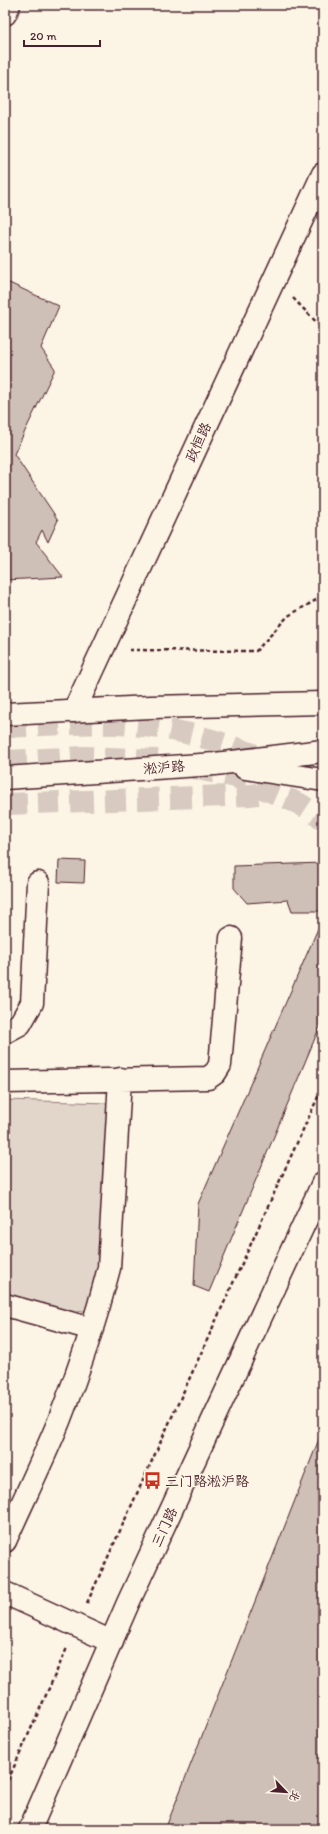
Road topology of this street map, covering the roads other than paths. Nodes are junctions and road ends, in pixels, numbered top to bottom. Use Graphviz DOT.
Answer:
graph roads {
  1 [pos="9,5"];
  2 [pos="5,14"];
  3 [pos="323,174"];
  4 [pos="316,205"];
  5 [pos="323,703"];
  6 [pos="74,711"];
  7 [pos="5,714"];
  8 [pos="323,752"];
  9 [pos="215,764"];
  10 [pos="5,778"];
  11 [pos="323,780"];
  12 [pos="38,883"];
  13 [pos="231,938"];
  14 [pos="5,1032"];
  15 [pos="120,1079"];
  16 [pos="5,1082"];
  17 [pos="323,1183"];
  18 [pos="5,1305"];
  19 [pos="92,1329"];
  20 [pos="5,1541"];
  21 [pos="5,1594"];
  22 [pos="112,1642"];
  23 [pos="30,1829"];
  1 -- 2 [label="street"];
  3 -- 4 [label="street, 政恒路"];
  4 -- 6 [label="street, 政恒路"];
  5 -- 6 [label="street"];
  6 -- 7 [label="street"];
  8 -- 9 [label="street, 淞沪路"];
  9 -- 10 [label="street, 淞沪路"];
  9 -- 11 [label="street"];
  12 -- 14 [label="street"];
  13 -- 15 [label="street"];
  15 -- 16 [label="street"];
  15 -- 19 [label="street"];
  17 -- 22 [label="street, 三门路"];
  18 -- 19 [label="street"];
  19 -- 20 [label="street"];
  21 -- 22 [label="street"];
  22 -- 23 [label="street, 三门路"];
}
